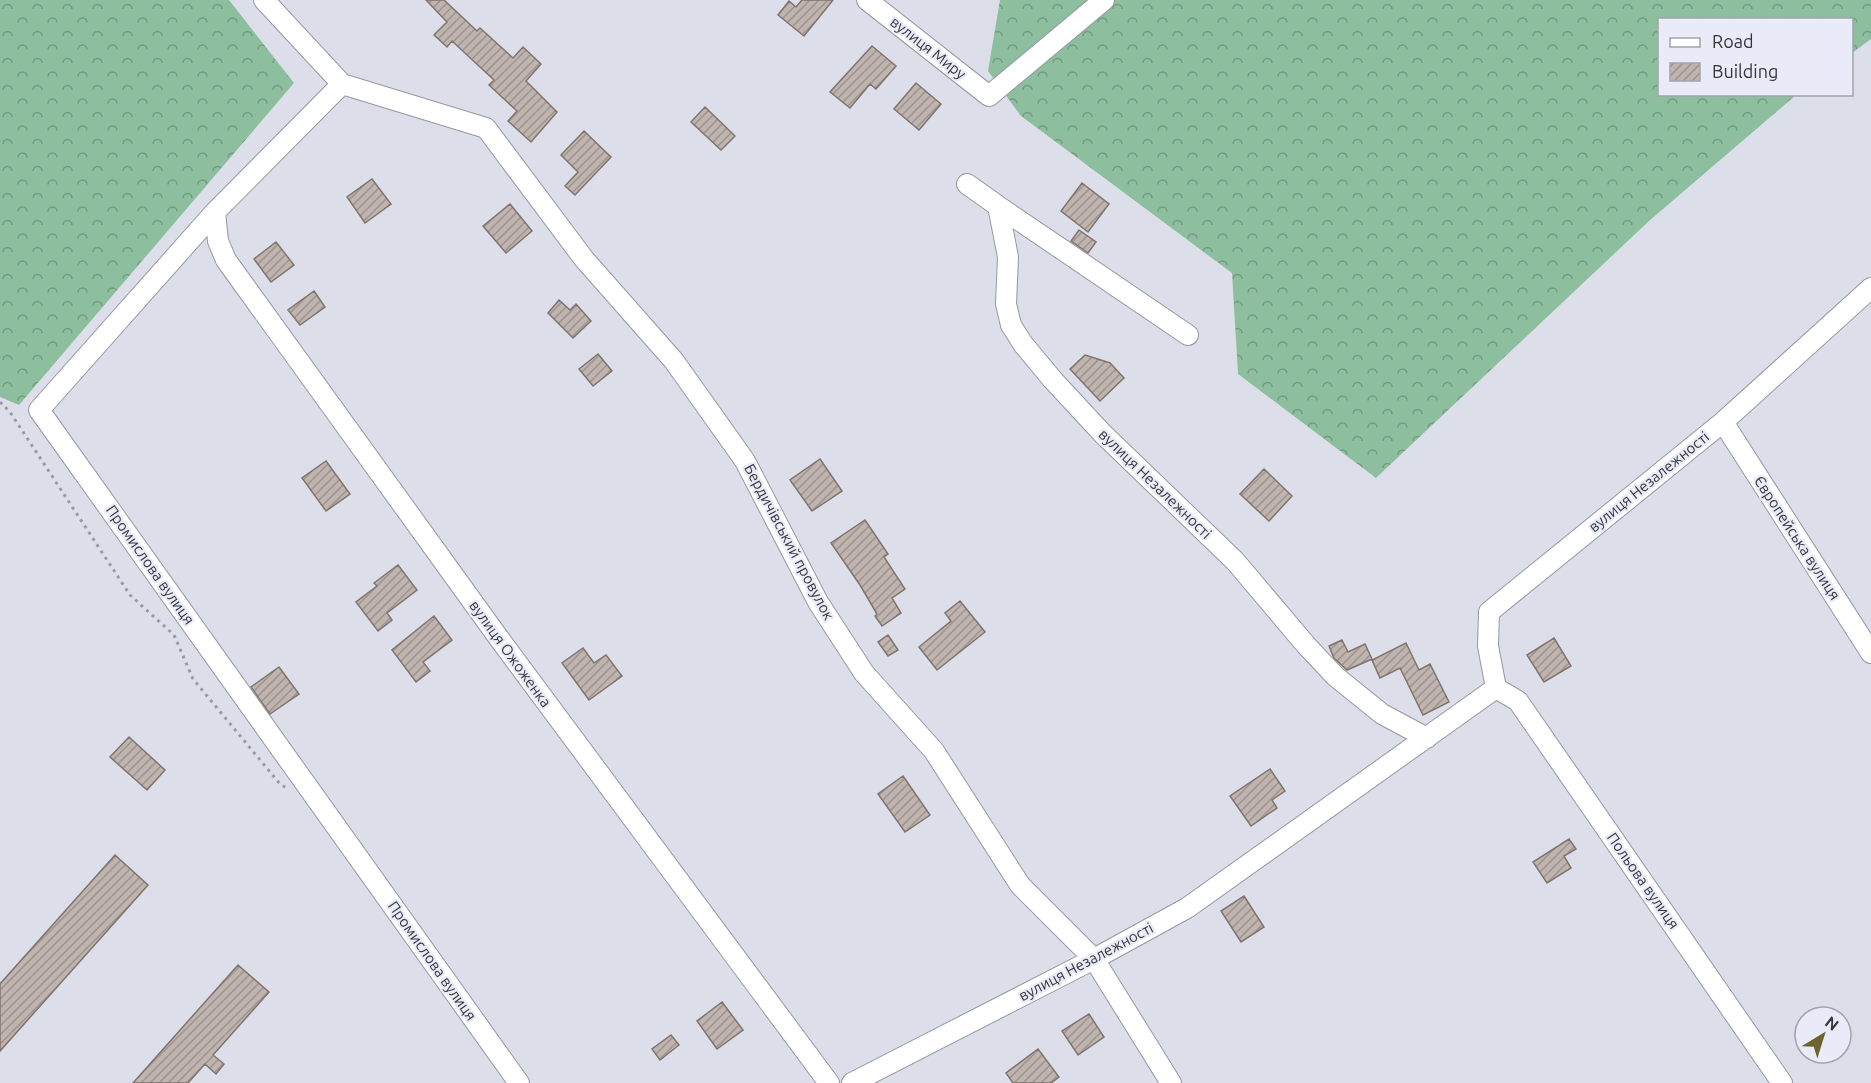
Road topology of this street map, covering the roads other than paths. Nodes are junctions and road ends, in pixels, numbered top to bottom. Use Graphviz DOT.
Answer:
graph roads {
  1 [pos="264,0"];
  2 [pos="867,0"];
  3 [pos="1104,0"];
  4 [pos="342,84"];
  5 [pos="967,184"];
  6 [pos="998,207"];
  7 [pos="215,212"];
  8 [pos="1871,288"];
  9 [pos="1188,335"];
  10 [pos="1723,422"];
  11 [pos="1871,653"];
  12 [pos="1496,688"];
  13 [pos="1427,738"];
  14 [pos="1094,959"];
  15 [pos="519,1083"];
  16 [pos="829,1083"];
  17 [pos="852,1083"];
  18 [pos="1171,1083"];
  19 [pos="1782,1083"];
  1 -- 4 [label="street"];
  2 -- 3 [label="street, вулиця Миру"];
  4 -- 7 [label="street, Промислова вулиця"];
  4 -- 14 [label="street, Бердичівський провулок"];
  5 -- 6 [label="street"];
  6 -- 9 [label="street"];
  6 -- 13 [label="street, вулиця Незалежності"];
  7 -- 15 [label="street, Промислова вулиця"];
  7 -- 16 [label="street, вулиця Ожоженка"];
  8 -- 10 [label="street, вулиця Незалежності"];
  10 -- 11 [label="street, Європейська вулиця"];
  10 -- 12 [label="street, вулиця Незалежності"];
  12 -- 13 [label="street, вулиця Незалежності"];
  12 -- 19 [label="street, Польова вулиця"];
  13 -- 14 [label="street, вулиця Незалежності"];
  14 -- 17 [label="street, вулиця Незалежності"];
  14 -- 18 [label="street, Бердичівський провулок"];
}
